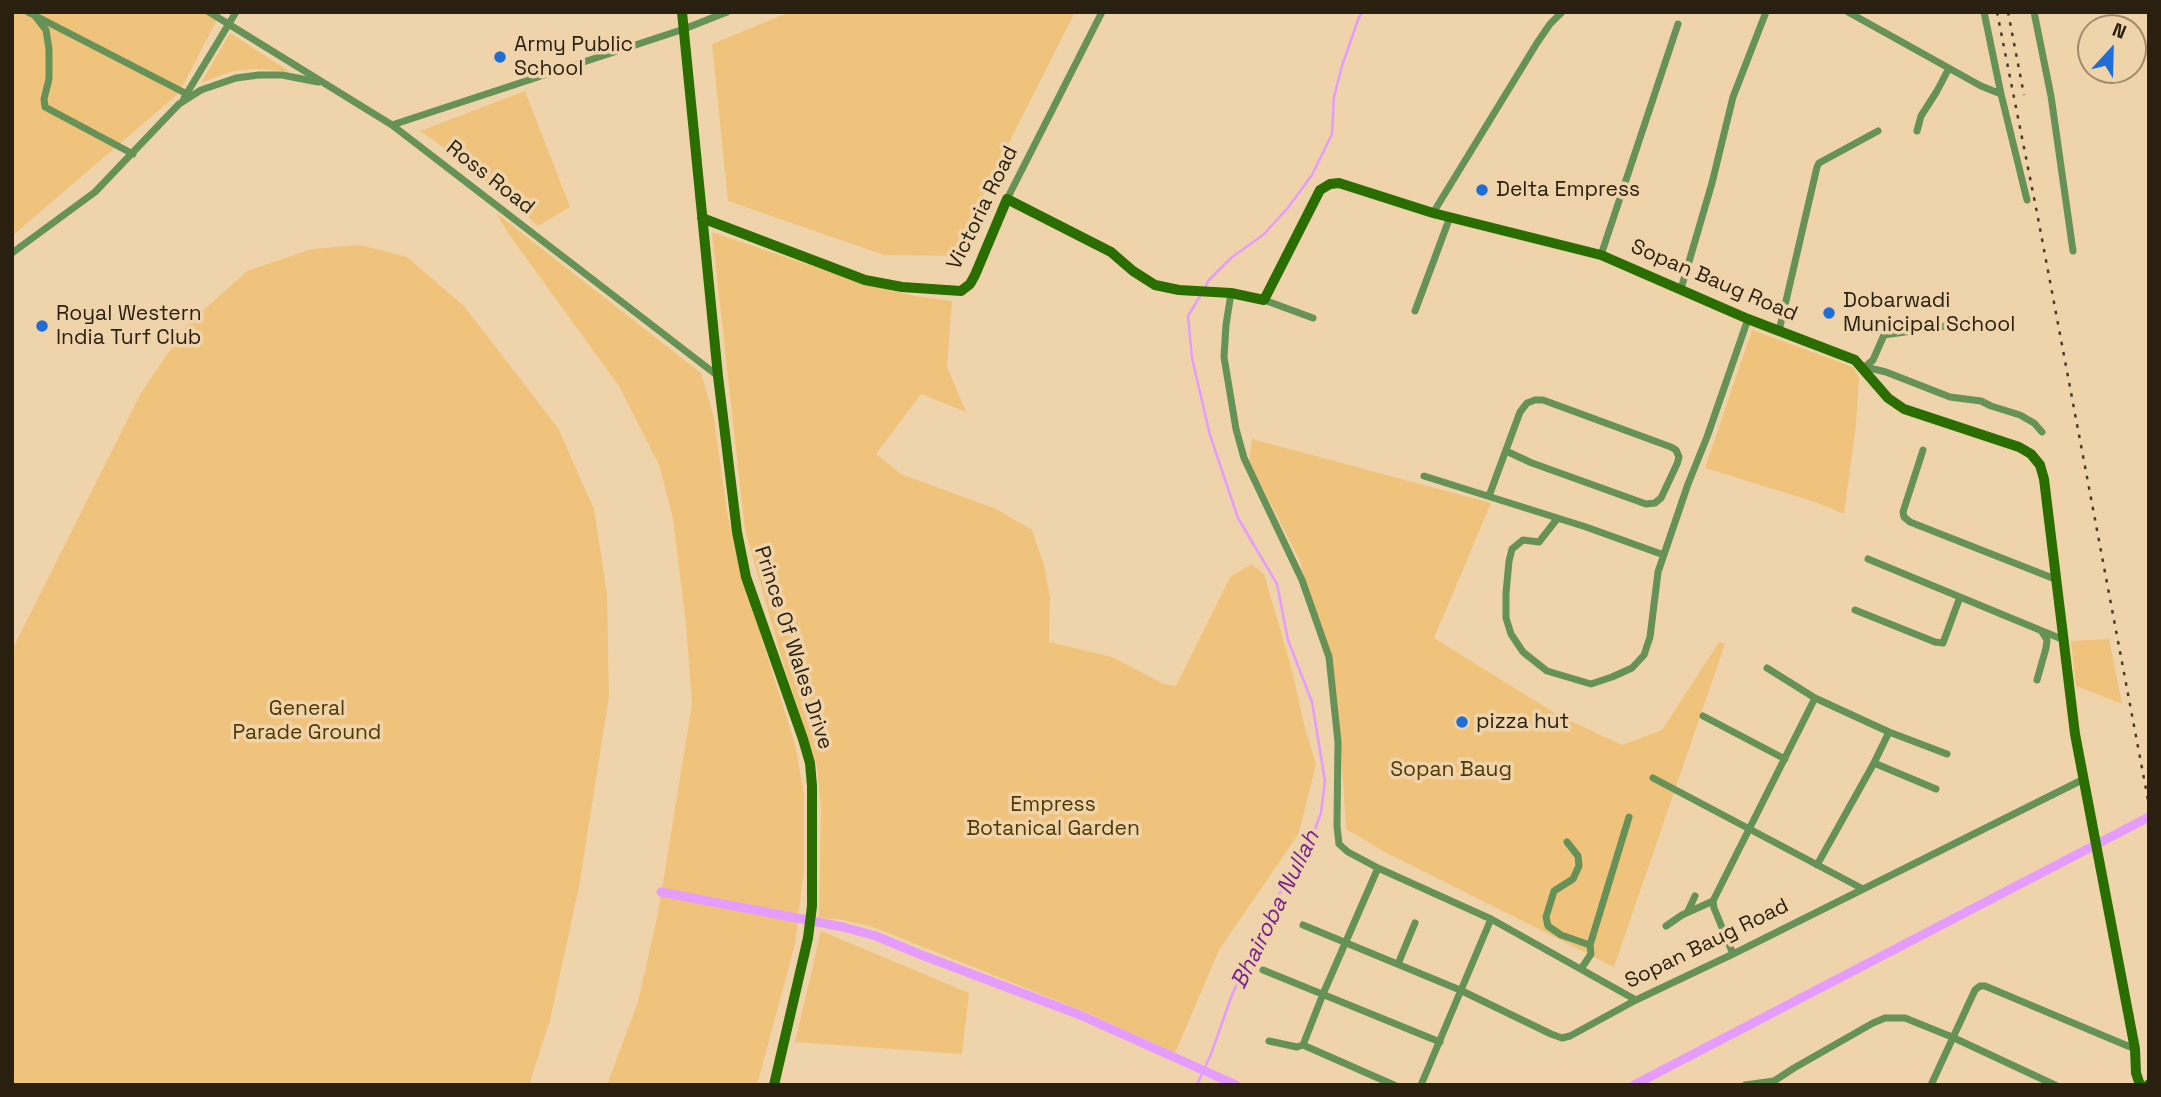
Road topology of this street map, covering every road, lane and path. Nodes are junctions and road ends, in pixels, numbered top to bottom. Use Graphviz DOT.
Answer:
graph roads {
  1 [pos="209,12"];
  2 [pos="236,12"];
  3 [pos="682,12"];
  4 [pos="727,12"];
  5 [pos="1102,12"];
  6 [pos="1562,12"];
  7 [pos="1766,12"];
  8 [pos="1848,12"];
  9 [pos="1984,12"];
  10 [pos="2034,12"];
  11 [pos="31,14"];
  12 [pos="230,24"];
  13 [pos="1678,24"];
  14 [pos="684,29"];
  15 [pos="1949,68"];
  16 [pos="323,83"];
  17 [pos="187,94"];
  18 [pos="2001,94"];
  19 [pos="179,104"];
  20 [pos="392,125"];
  21 [pos="1878,131"];
  22 [pos="1917,131"];
  23 [pos="133,153"];
  24 [pos="1007,199"];
  25 [pos="2027,200"];
  26 [pos="1433,213"];
  27 [pos="702,218"];
  28 [pos="1450,218"];
  29 [pos="2074,251"];
  30 [pos="12,253"];
  31 [pos="1601,255"];
  32 [pos="1681,289"];
  33 [pos="1231,293"];
  34 [pos="1264,300"];
  35 [pos="1415,310"];
  36 [pos="1313,318"];
  37 [pos="1748,319"];
  38 [pos="1973,319"];
  39 [pos="1779,331"];
  40 [pos="1863,366"];
  41 [pos="718,376"];
  42 [pos="2042,432"];
  43 [pos="1923,450"];
  44 [pos="1506,451"];
  45 [pos="1424,476"];
  46 [pos="1671,477"];
  47 [pos="1688,484"];
  48 [pos="1489,496"];
  49 [pos="1557,519"];
  50 [pos="1664,555"];
  51 [pos="1868,559"];
  52 [pos="2055,579"];
  53 [pos="1960,597"];
  54 [pos="1855,610"];
  55 [pos="2042,632"];
  56 [pos="2064,640"];
  57 [pos="1767,668"];
  58 [pos="2037,680"];
  59 [pos="1815,698"];
  60 [pos="1703,716"];
  61 [pos="1889,732"];
  62 [pos="1947,754"];
  63 [pos="1785,759"];
  64 [pos="1874,763"];
  65 [pos="1653,778"];
  66 [pos="2082,780"];
  67 [pos="1936,789"];
  68 [pos="1629,817"];
  69 [pos="1748,829"];
  70 [pos="1567,842"];
  71 [pos="1817,865"];
  72 [pos="1378,868"];
  73 [pos="1863,889"];
  74 [pos="1695,896"];
  75 [pos="1713,901"];
  76 [pos="1688,912"];
  77 [pos="1491,919"];
  78 [pos="1415,923"];
  79 [pos="1303,925"];
  80 [pos="1666,926"];
  81 [pos="1346,942"];
  82 [pos="1590,945"];
  83 [pos="1733,954"];
  84 [pos="1398,964"];
  85 [pos="1581,969"];
  86 [pos="1263,970"];
  87 [pos="1460,990"];
  88 [pos="1323,994"];
  89 [pos="1636,1000"];
  90 [pos="1952,1037"];
  91 [pos="1269,1041"];
  92 [pos="1440,1042"];
  93 [pos="1303,1045"];
  94 [pos="2135,1049"];
  95 [pos="1773,1083"];
  96 [pos="774,1085"];
  97 [pos="1394,1085"];
  98 [pos="1421,1085"];
  99 [pos="1745,1085"];
  100 [pos="1931,1085"];
  101 [pos="2055,1085"];
  102 [pos="2140,1085"];
  1 -- 12 [label="street, Ross Road"];
  2 -- 12 [label="street"];
  3 -- 14 [label="street, Prince Of Wales Drive"];
  4 -- 14 [label="street"];
  5 -- 24 [label="street, Victoria Road"];
  6 -- 26 [label="street"];
  7 -- 32 [label="street"];
  8 -- 15 [label="street"];
  9 -- 18 [label="street"];
  10 -- 29 [label="street"];
  11 -- 17 [label="street"];
  11 -- 23 [label="street"];
  12 -- 16 [label="street, Ross Road"];
  12 -- 17 [label="street"];
  13 -- 31 [label="street"];
  14 -- 20 [label="street"];
  14 -- 27 [label="street, Prince Of Wales Drive"];
  15 -- 18 [label="street"];
  15 -- 22 [label="street"];
  16 -- 19 [label="street"];
  16 -- 20 [label="street, Ross Road"];
  17 -- 19 [label="street"];
  18 -- 25 [label="street"];
  19 -- 23 [label="street"];
  20 -- 41 [label="street, Ross Road"];
  21 -- 39 [label="street"];
  23 -- 30 [label="street"];
  24 -- 27 [label="street, Victoria Road"];
  24 -- 33 [label="street"];
  26 -- 28 [label="street, Sopan Baug Road"];
  26 -- 34 [label="street, Sopan Baug Road"];
  27 -- 41 [label="street, Prince Of Wales Drive"];
  28 -- 31 [label="street, Sopan Baug Road"];
  28 -- 35 [label="street"];
  31 -- 32 [label="street, Sopan Baug Road"];
  32 -- 37 [label="street, Sopan Baug Road"];
  33 -- 34 [label="street"];
  33 -- 72 [label="street"];
  34 -- 36 [label="street"];
  37 -- 39 [label="street, Sopan Baug Road"];
  37 -- 47 [label="street"];
  38 -- 40 [label="street"];
  39 -- 40 [label="street, Sopan Baug Road"];
  40 -- 42 [label="street"];
  40 -- 52 [label="street, Sopan Baug Road"];
  41 -- 96 [label="street, Prince Of Wales Drive"];
  43 -- 52 [label="street"];
  44 -- 46 [label="street"];
  44 -- 46 [label="street"];
  44 -- 48 [label="street"];
  45 -- 48 [label="street"];
  46 -- 47 [label="street"];
  47 -- 50 [label="street"];
  48 -- 49 [label="street"];
  49 -- 50 [label="street"];
  49 -- 50 [label="street"];
  51 -- 53 [label="street"];
  52 -- 56 [label="street, Sopan Baug Road"];
  53 -- 54 [label="street"];
  53 -- 55 [label="street"];
  55 -- 56 [label="street"];
  55 -- 58 [label="street"];
  56 -- 66 [label="street, Sopan Baug Road"];
  57 -- 59 [label="street"];
  59 -- 61 [label="street"];
  59 -- 63 [label="street"];
  60 -- 63 [label="street"];
  61 -- 62 [label="street"];
  61 -- 64 [label="street"];
  63 -- 69 [label="street"];
  64 -- 67 [label="street"];
  64 -- 71 [label="street"];
  65 -- 69 [label="street"];
  66 -- 73 [label="street, Sopan Baug Road"];
  66 -- 94 [label="street, Sopan Baug Road"];
  68 -- 82 [label="street"];
  69 -- 71 [label="street"];
  69 -- 75 [label="street"];
  70 -- 82 [label="street"];
  71 -- 73 [label="street"];
  72 -- 77 [label="street"];
  72 -- 81 [label="street"];
  73 -- 83 [label="street, Sopan Baug Road"];
  74 -- 76 [label="street"];
  75 -- 76 [label="street"];
  75 -- 83 [label="street"];
  76 -- 80 [label="street"];
  77 -- 85 [label="street"];
  77 -- 87 [label="street"];
  78 -- 84 [label="street"];
  79 -- 81 [label="street, Sopan Baug Road"];
  81 -- 84 [label="street, Sopan Baug Road"];
  81 -- 88 [label="street"];
  82 -- 85 [label="street"];
  83 -- 89 [label="street, Sopan Baug Road"];
  84 -- 87 [label="street, Sopan Baug Road"];
  85 -- 89 [label="street"];
  86 -- 88 [label="street"];
  87 -- 89 [label="street, Sopan Baug Road"];
  87 -- 92 [label="street"];
  88 -- 92 [label="street"];
  88 -- 93 [label="street"];
  90 -- 94 [label="street"];
  90 -- 95 [label="street"];
  90 -- 100 [label="street"];
  90 -- 101 [label="street"];
  91 -- 93 [label="street"];
  92 -- 98 [label="street"];
  93 -- 97 [label="street"];
  94 -- 102 [label="street, Sopan Baug Road"];
  95 -- 99 [label="street"];
}
